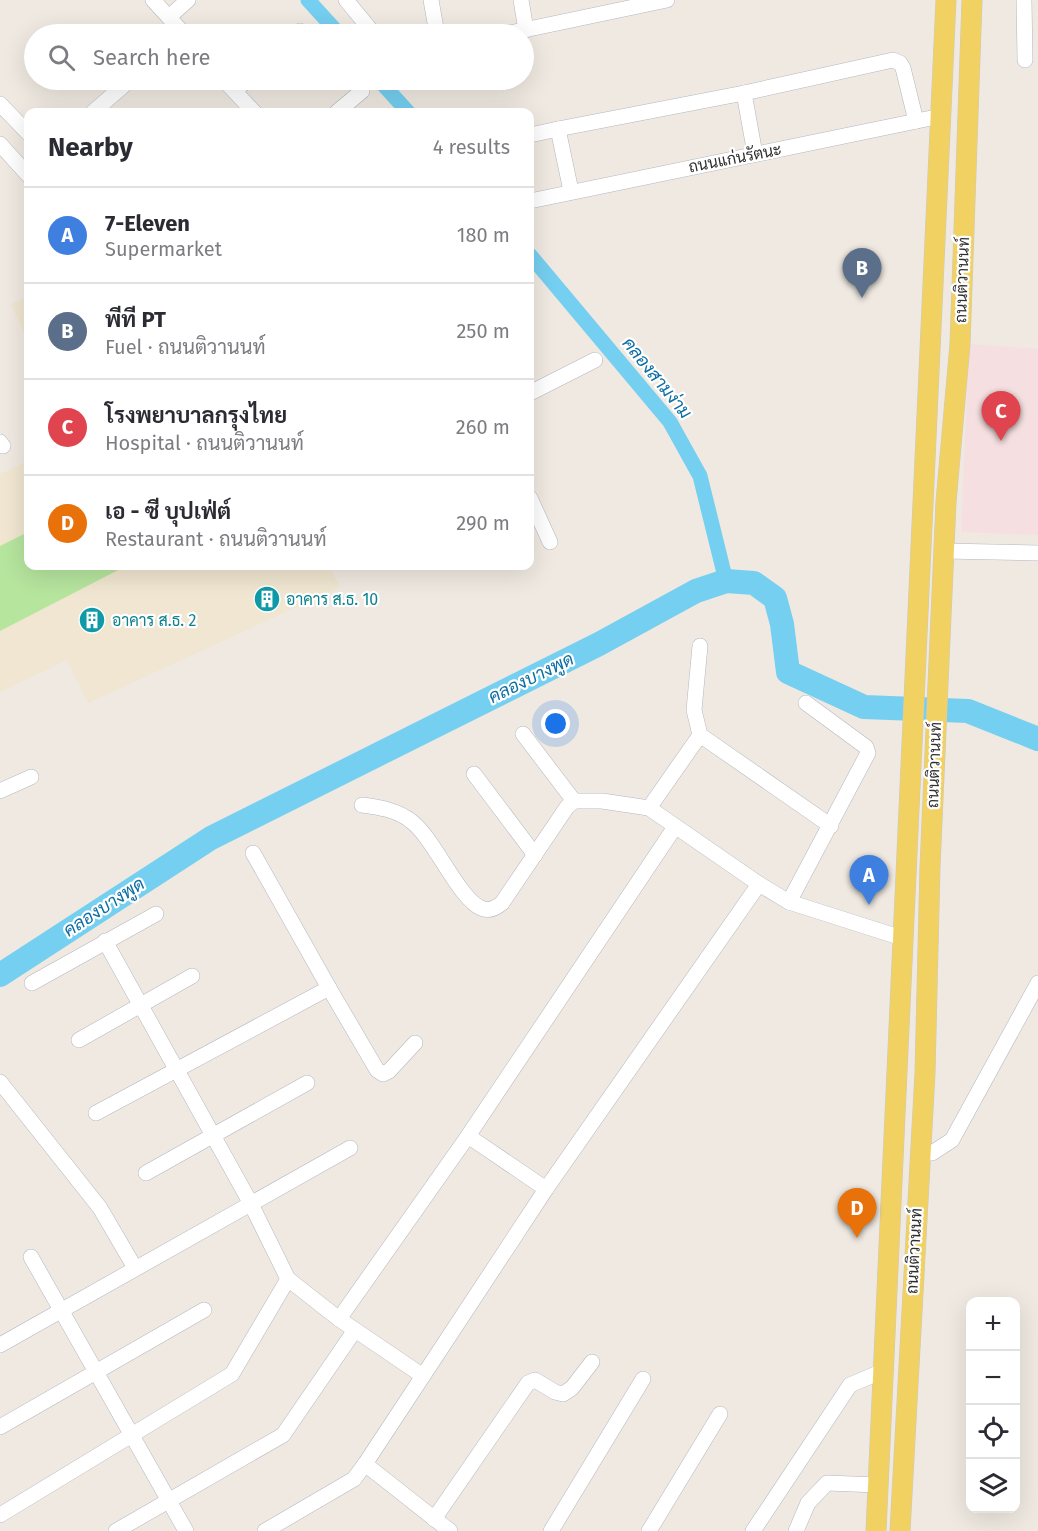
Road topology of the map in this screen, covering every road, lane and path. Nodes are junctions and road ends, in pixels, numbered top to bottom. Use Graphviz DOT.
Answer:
graph roads {
  1 [pos="153,0"];
  2 [pos="188,0"];
  3 [pos="346,0"];
  4 [pos="431,0"];
  5 [pos="521,0"];
  6 [pos="667,0"];
  7 [pos="946,0"];
  8 [pos="972,0"];
  9 [pos="1024,0"];
  10 [pos="627,4"];
  11 [pos="169,17"];
  12 [pos="175,24"];
  13 [pos="366,24"];
  14 [pos="435,24"];
  15 [pos="525,24"];
  16 [pos="534,28"];
  17 [pos="1025,60"];
  18 [pos="118,90"];
  19 [pos="234,90"];
  20 [pos="362,90"];
  21 [pos="744,93"];
  22 [pos="0,104"];
  23 [pos="98,108"];
  24 [pos="250,108"];
  25 [pos="342,108"];
  26 [pos="941,116"];
  27 [pos="916,121"];
  28 [pos="24,129"];
  29 [pos="558,129"];
  30 [pos="534,134"];
  31 [pos="0,144"];
  32 [pos="755,154"];
  33 [pos="24,171"];
  34 [pos="571,191"];
  35 [pos="534,200"];
  36 [pos="596,360"];
  37 [pos="534,391"];
  38 [pos="534,507"];
  39 [pos="550,542"];
  40 [pos="945,551"];
  41 [pos="1038,553"];
  42 [pos="700,646"];
  43 [pos="806,703"];
  44 [pos="523,734"];
  45 [pos="700,735"];
  46 [pos="474,774"];
  47 [pos="32,777"];
  48 [pos="0,791"];
  49 [pos="574,801"];
  50 [pos="363,805"];
  51 [pos="649,808"];
  52 [pos="831,826"];
  53 [pos="675,827"];
  54 [pos="253,853"];
  55 [pos="535,855"];
  56 [pos="759,885"];
  57 [pos="789,902"];
  58 [pos="156,914"];
  59 [pos="902,938"];
  60 [pos="105,941"];
  61 [pos="192,976"];
  62 [pos="32,983"];
  63 [pos="1038,983"];
  64 [pos="329,988"];
  65 [pos="142,1005"];
  66 [pos="79,1040"];
  67 [pos="415,1043"];
  68 [pos="176,1069"];
  69 [pos="0,1082"];
  70 [pos="307,1083"];
  71 [pos="96,1113"];
  72 [pos="212,1136"];
  73 [pos="468,1136"];
  74 [pos="350,1148"];
  75 [pos="919,1153"];
  76 [pos="146,1173"];
  77 [pos="546,1189"];
  78 [pos="250,1202"];
  79 [pos="31,1257"];
  80 [pos="135,1268"];
  81 [pos="288,1279"];
  82 [pos="61,1310"];
  83 [pos="204,1310"];
  84 [pos="339,1319"];
  85 [pos="355,1330"];
  86 [pos="0,1345"];
  87 [pos="592,1362"];
  88 [pos="96,1371"];
  89 [pos="883,1371"];
  90 [pos="423,1376"];
  91 [pos="643,1379"];
  92 [pos="720,1414"];
  93 [pos="0,1427"];
  94 [pos="132,1435"];
  95 [pos="365,1464"];
  96 [pos="878,1485"];
  97 [pos="169,1501"];
  98 [pos="0,1515"];
  99 [pos="434,1519"];
  100 [pos="116,1531"];
  101 [pos="186,1531"];
  102 [pos="265,1531"];
  103 [pos="448,1531"];
  104 [pos="551,1531"];
  105 [pos="649,1531"];
  106 [pos="753,1531"];
  107 [pos="796,1531"];
  108 [pos="876,1531"];
  109 [pos="900,1531"];
  1 -- 11 [label="street"];
  2 -- 11 [label="street"];
  3 -- 13 [label="street"];
  4 -- 14 [label="street"];
  5 -- 15 [label="street"];
  6 -- 10 [label="street"];
  7 -- 26 [label="main road, ถนนติวานนท์"];
  8 -- 40 [label="main road, ถนนติวานนท์"];
  9 -- 17 [label="street"];
  10 -- 16 [label="street"];
  11 -- 12 [label="street"];
  18 -- 23 [label="street"];
  19 -- 24 [label="street"];
  20 -- 25 [label="street"];
  21 -- 27 [label="street"];
  21 -- 29 [label="street"];
  21 -- 32 [label="street"];
  22 -- 28 [label="street"];
  26 -- 27 [label="street, ถนนแก่นรัตนะ"];
  26 -- 59 [label="main road, ถนนติวานนท์"];
  27 -- 32 [label="street, ถนนแก่นรัตนะ"];
  29 -- 30 [label="street"];
  29 -- 34 [label="street"];
  31 -- 33 [label="street"];
  32 -- 34 [label="street, ถนนแก่นรัตนะ"];
  34 -- 35 [label="street, ถนนแก่นรัตนะ"];
  36 -- 37 [label="street"];
  38 -- 39 [label="street"];
  40 -- 41 [label="street"];
  40 -- 75 [label="main road, ถนนติวานนท์"];
  42 -- 45 [label="street"];
  43 -- 52 [label="street"];
  44 -- 49 [label="street"];
  45 -- 51 [label="street"];
  45 -- 52 [label="street"];
  46 -- 55 [label="street"];
  47 -- 48 [label="street"];
  49 -- 51 [label="street"];
  49 -- 55 [label="street"];
  50 -- 55 [label="street"];
  51 -- 53 [label="street"];
  52 -- 57 [label="street"];
  53 -- 56 [label="street"];
  53 -- 73 [label="street"];
  54 -- 64 [label="street"];
  56 -- 57 [label="street"];
  56 -- 77 [label="street"];
  57 -- 59 [label="street"];
  58 -- 60 [label="street"];
  59 -- 89 [label="main road, ถนนติวานนท์"];
  60 -- 62 [label="street"];
  60 -- 65 [label="street"];
  61 -- 65 [label="street"];
  63 -- 75 [label="street"];
  64 -- 67 [label="street"];
  64 -- 68 [label="street"];
  65 -- 66 [label="street"];
  65 -- 68 [label="street"];
  68 -- 71 [label="street"];
  68 -- 72 [label="street"];
  69 -- 80 [label="street"];
  70 -- 72 [label="street"];
  72 -- 76 [label="street"];
  72 -- 78 [label="street"];
  73 -- 77 [label="street"];
  73 -- 84 [label="street"];
  74 -- 78 [label="street"];
  75 -- 109 [label="main road, ถนนติวานนท์"];
  77 -- 90 [label="street"];
  78 -- 80 [label="street"];
  78 -- 81 [label="street"];
  79 -- 82 [label="street"];
  80 -- 82 [label="street"];
  81 -- 84 [label="street"];
  81 -- 94 [label="street"];
  82 -- 86 [label="street"];
  82 -- 88 [label="street"];
  83 -- 88 [label="street"];
  84 -- 85 [label="street"];
  85 -- 90 [label="street"];
  85 -- 97 [label="street"];
  87 -- 99 [label="street"];
  88 -- 93 [label="street"];
  88 -- 94 [label="street"];
  89 -- 96 [label="main road, ถนนติวานนท์"];
  89 -- 106 [label="street"];
  90 -- 95 [label="street"];
  91 -- 104 [label="street"];
  92 -- 105 [label="street"];
  94 -- 97 [label="street"];
  94 -- 98 [label="street"];
  95 -- 99 [label="street"];
  95 -- 102 [label="street"];
  96 -- 107 [label="street"];
  96 -- 108 [label="main road, ถนนติวานนท์"];
  97 -- 100 [label="street"];
  97 -- 101 [label="street"];
  99 -- 103 [label="street"];
}
